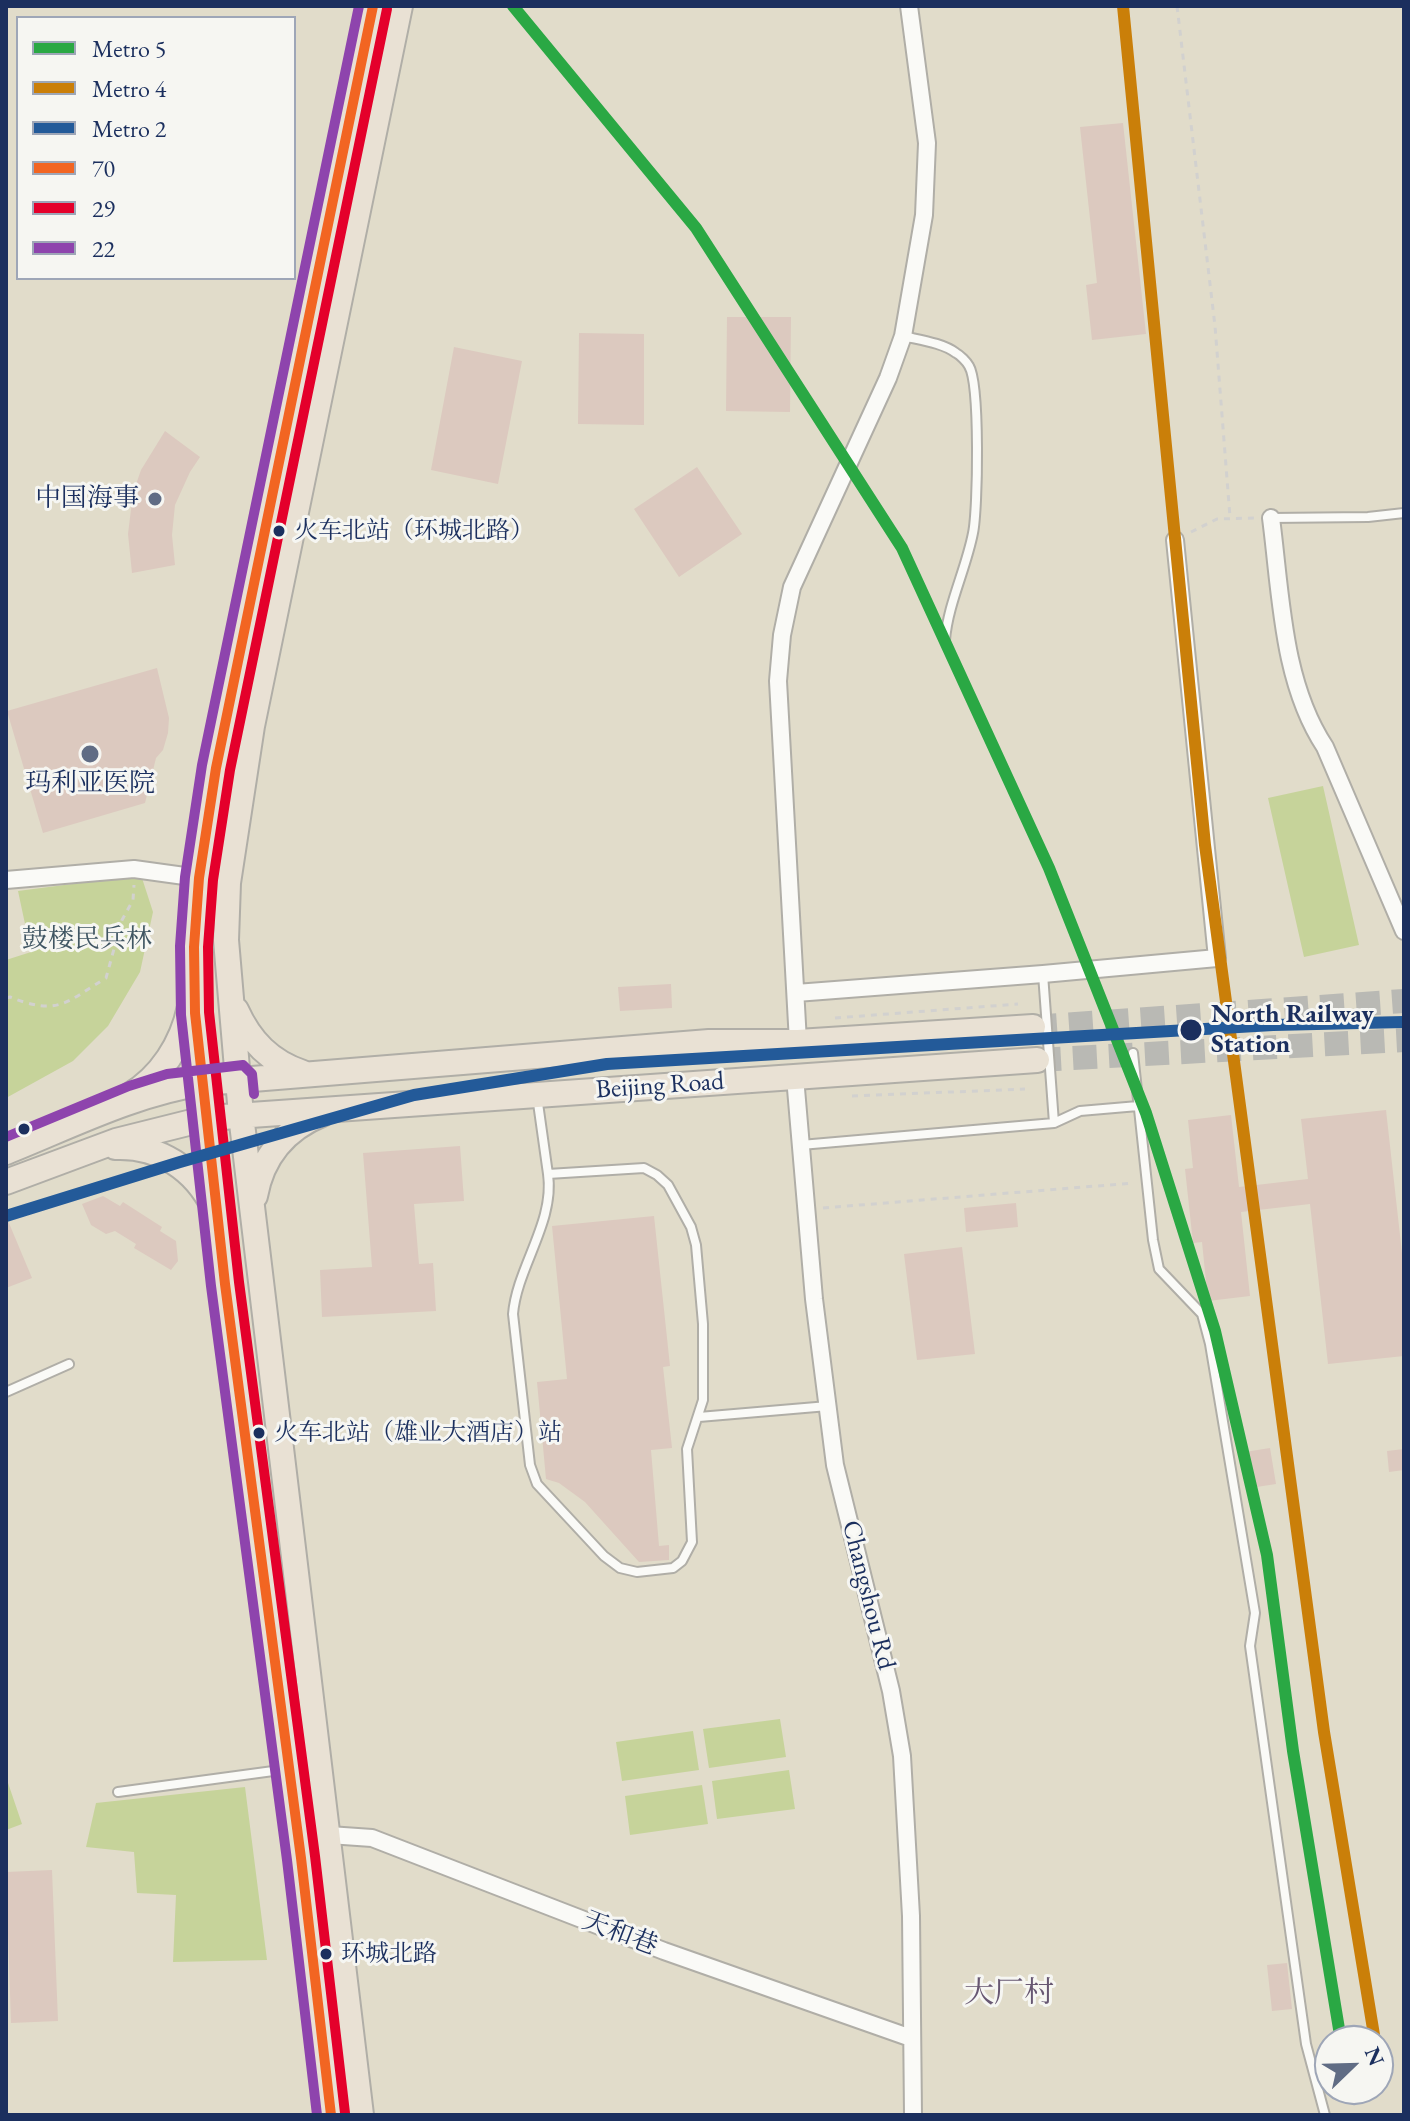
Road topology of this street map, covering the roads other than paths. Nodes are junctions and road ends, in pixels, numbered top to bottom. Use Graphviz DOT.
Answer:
graph roads {
  1 [pos="373,6"];
  2 [pos="400,6"];
  3 [pos="909,6"];
  4 [pos="903,336"];
  5 [pos="1404,513"];
  6 [pos="1271,518"];
  7 [pos="1175,540"];
  8 [pos="945,640"];
  9 [pos="199,878"];
  10 [pos="6,880"];
  11 [pos="1404,931"];
  12 [pos="1043,974"];
  13 [pos="194,977"];
  14 [pos="796,993"];
  15 [pos="231,999"];
  16 [pos="1033,1027"];
  17 [pos="798,1042"];
  18 [pos="1133,1053"];
  19 [pos="1037,1060"];
  20 [pos="317,1075"];
  21 [pos="795,1077"];
  22 [pos="239,1079"];
  23 [pos="203,1083"];
  24 [pos="537,1095"];
  25 [pos="1138,1106"];
  26 [pos="332,1110"];
  27 [pos="101,1111"];
  28 [pos="241,1115"];
  29 [pos="208,1118"];
  30 [pos="1054,1123"];
  31 [pos="801,1145"];
  32 [pos="93,1150"];
  33 [pos="6,1152"];
  34 [pos="548,1174"];
  35 [pos="6,1182"];
  36 [pos="253,1210"];
  37 [pos="219,1225"];
  38 [pos="69,1364"];
  39 [pos="6,1392"];
  40 [pos="828,1406"];
  41 [pos="699,1417"];
  42 [pos="289,1769"];
  43 [pos="118,1792"];
  44 [pos="329,1835"];
  45 [pos="911,2038"];
  46 [pos="331,2115"];
  47 [pos="361,2115"];
  48 [pos="913,2115"];
  49 [pos="1325,2115"];
  1 -- 9 [label="main road"];
  2 -- 15 [label="main road"];
  3 -- 4 [label="street"];
  4 -- 8 [label="lane"];
  4 -- 14 [label="street"];
  5 -- 6 [label="lane"];
  6 -- 11 [label="street"];
  7 -- 12 [label="street"];
  9 -- 10 [label="street"];
  9 -- 13 [label="main road"];
  12 -- 14 [label="street"];
  12 -- 30 [label="lane"];
  13 -- 23 [label="main road"];
  13 -- 27 [label="main road"];
  14 -- 17 [label="street"];
  15 -- 20 [label="main road"];
  15 -- 22 [label="main road"];
  16 -- 17 [label="main road, Beijing Road"];
  17 -- 20 [label="main road, Beijing Road"];
  18 -- 25 [label="lane"];
  19 -- 21 [label="main road, Beijing Road"];
  20 -- 22 [label="main road, Beijing Road"];
  21 -- 24 [label="main road, Beijing Road"];
  21 -- 31 [label="street, Changshou Rd"];
  22 -- 23 [label="main road, Beijing Road"];
  22 -- 28 [label="main road"];
  23 -- 27 [label="main road, Beijing Road"];
  23 -- 29 [label="main road"];
  24 -- 26 [label="main road, Beijing Road"];
  24 -- 34 [label="lane"];
  25 -- 30 [label="lane"];
  25 -- 49 [label="lane"];
  26 -- 28 [label="main road, Beijing Road"];
  26 -- 36 [label="main road"];
  27 -- 33 [label="main road, Beijing Road"];
  28 -- 29 [label="main road, Beijing Road"];
  28 -- 36 [label="main road"];
  29 -- 32 [label="main road, Beijing Road"];
  29 -- 37 [label="main road"];
  30 -- 31 [label="lane"];
  31 -- 40 [label="street, Changshou Rd"];
  32 -- 35 [label="main road, Beijing Road"];
  32 -- 37 [label="main road"];
  34 -- 41 [label="lane"];
  34 -- 41 [label="lane"];
  36 -- 44 [label="main road"];
  37 -- 42 [label="main road"];
  38 -- 39 [label="lane"];
  40 -- 41 [label="lane"];
  40 -- 45 [label="street, Changshou Rd"];
  42 -- 43 [label="lane"];
  42 -- 46 [label="main road"];
  44 -- 45 [label="street, 天和巷"];
  44 -- 47 [label="main road"];
  45 -- 48 [label="street, Changshou Rd"];
}
